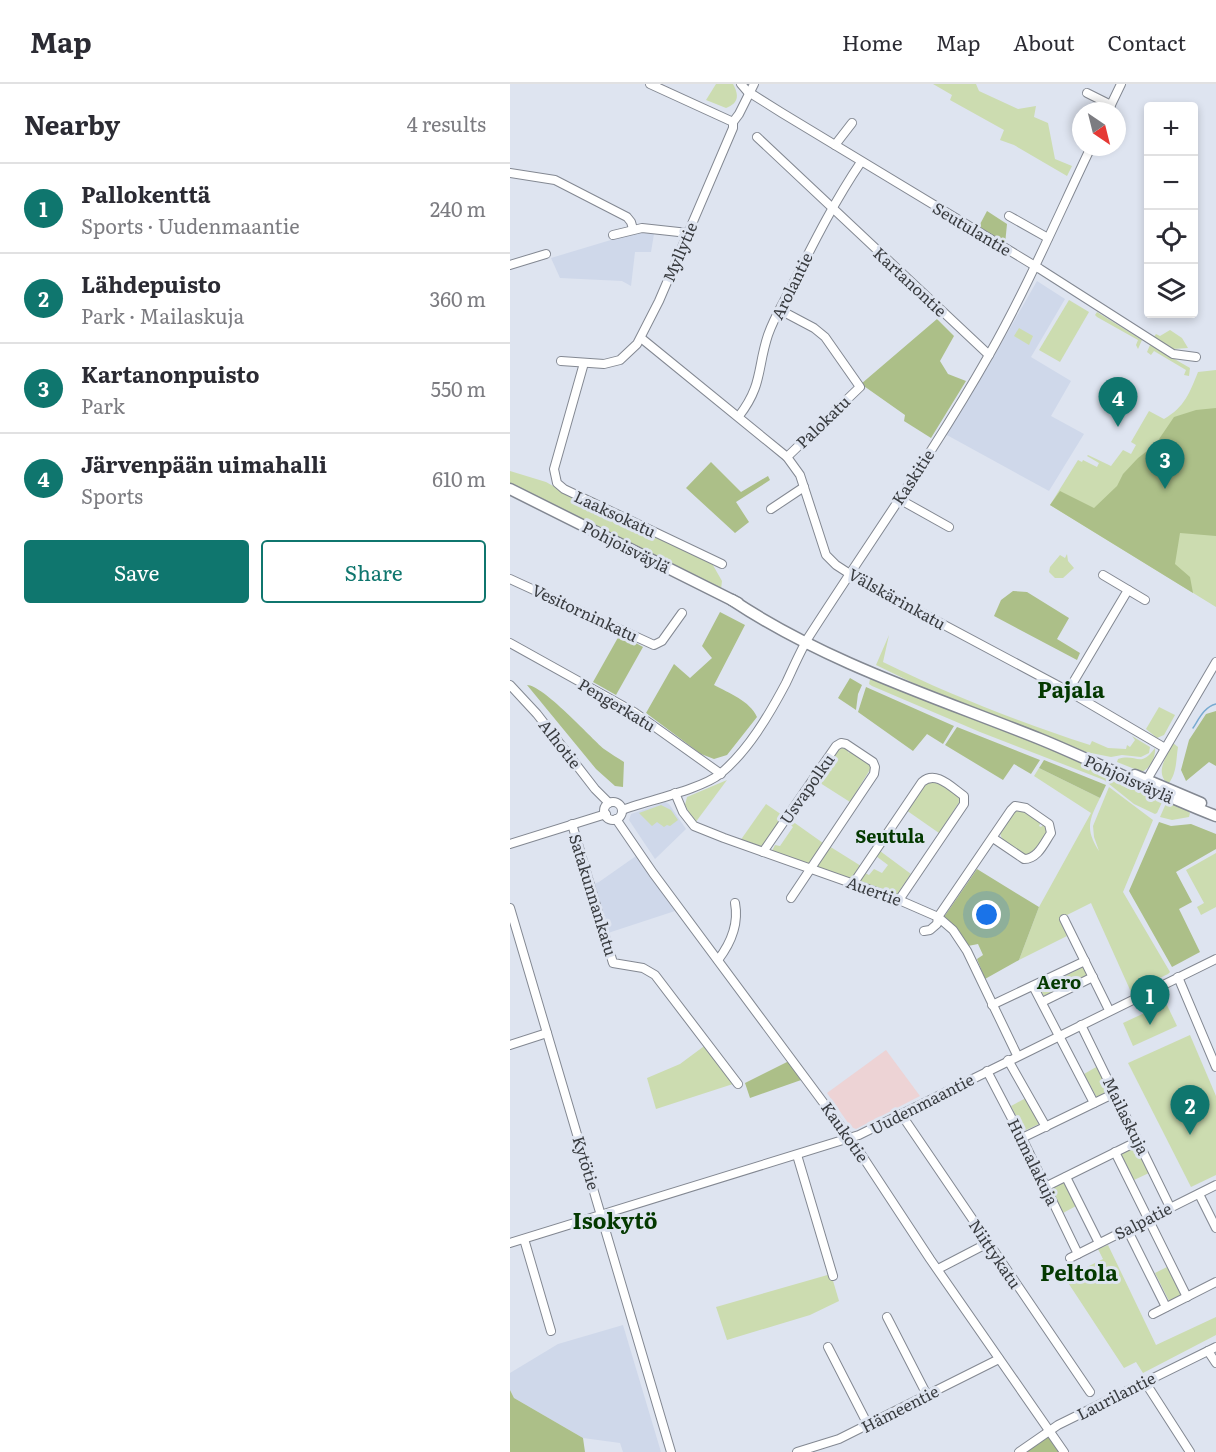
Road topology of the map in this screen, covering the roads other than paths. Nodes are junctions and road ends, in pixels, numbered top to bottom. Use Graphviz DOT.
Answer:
graph roads {
  1 [pos="650,84"];
  2 [pos="741,84"];
  3 [pos="754,84"];
  4 [pos="1121,84"];
  5 [pos="750,93"];
  6 [pos="1087,93"];
  7 [pos="1101,102"];
  8 [pos="1113,102"];
  9 [pos="733,122"];
  10 [pos="852,123"];
  11 [pos="757,137"];
  12 [pos="835,145"];
  13 [pos="1087,156"];
  14 [pos="861,162"];
  15 [pos="510,173"];
  16 [pos="832,208"];
  17 [pos="1009,216"];
  18 [pos="633,229"];
  19 [pos="688,233"];
  20 [pos="613,235"];
  21 [pos="1047,238"];
  22 [pos="546,254"];
  23 [pos="510,265"];
  24 [pos="1034,266"];
  25 [pos="780,310"];
  26 [pos="641,338"];
  27 [pos="989,355"];
  28 [pos="1196,357"];
  29 [pos="561,361"];
  30 [pos="584,363"];
  31 [pos="739,416"];
  32 [pos="788,457"];
  33 [pos="804,487"];
  34 [pos="513,492"];
  35 [pos="899,499"];
  36 [pos="771,509"];
  37 [pos="949,527"];
  38 [pos="722,564"];
  39 [pos="850,574"];
  40 [pos="1103,575"];
  41 [pos="510,579"];
  42 [pos="1128,590"];
  43 [pos="1145,600"];
  44 [pos="682,613"];
  45 [pos="807,640"];
  46 [pos="510,643"];
  47 [pos="1216,662"];
  48 [pos="510,685"];
  49 [pos="1068,691"];
  50 [pos="1165,748"];
  51 [pos="721,774"];
  52 [pos="1149,784"];
  53 [pos="675,793"];
  54 [pos="609,803"];
  55 [pos="622,810"];
  56 [pos="1216,810"];
  57 [pos="606,814"];
  58 [pos="1216,816"];
  59 [pos="616,819"];
  60 [pos="572,824"];
  61 [pos="993,838"];
  62 [pos="510,844"];
  63 [pos="763,852"];
  64 [pos="810,868"];
  65 [pos="853,884"];
  66 [pos="791,898"];
  67 [pos="899,900"];
  68 [pos="735,903"];
  69 [pos="510,908"];
  70 [pos="938,917"];
  71 [pos="1064,919"];
  72 [pos="924,931"];
  73 [pos="1216,958"];
  74 [pos="718,960"];
  75 [pos="1085,961"];
  76 [pos="1178,976"];
  77 [pos="1094,977"];
  78 [pos="1033,986"];
  79 [pos="1042,1002"];
  80 [pos="992,1005"];
  81 [pos="1109,1010"];
  82 [pos="1081,1024"];
  83 [pos="547,1033"];
  84 [pos="1059,1035"];
  85 [pos="510,1045"];
  86 [pos="1013,1058"];
  87 [pos="1216,1067"];
  88 [pos="987,1071"];
  89 [pos="738,1084"];
  90 [pos="1115,1093"];
  91 [pos="1095,1103"];
  92 [pos="901,1114"];
  93 [pos="1046,1127"];
  94 [pos="850,1138"];
  95 [pos="1022,1138"];
  96 [pos="1138,1141"];
  97 [pos="1115,1152"];
  98 [pos="797,1155"];
  99 [pos="1066,1177"];
  100 [pos="1216,1185"];
  101 [pos="1045,1187"];
  102 [pos="1199,1194"];
  103 [pos="1170,1207"];
  104 [pos="601,1214"];
  105 [pos="1148,1218"];
  106 [pos="1216,1228"];
  107 [pos="1127,1229"];
  108 [pos="524,1239"];
  109 [pos="510,1243"];
  110 [pos="987,1243"];
  111 [pos="1099,1243"];
  112 [pos="1074,1256"];
  113 [pos="938,1269"];
  114 [pos="833,1276"];
  115 [pos="1216,1282"];
  116 [pos="1186,1297"];
  117 [pos="1166,1307"];
  118 [pos="1153,1314"];
  119 [pos="887,1317"];
  120 [pos="551,1331"];
  121 [pos="828,1347"];
  122 [pos="1212,1349"];
  123 [pos="999,1359"];
  124 [pos="1216,1363"];
  125 [pos="1145,1382"];
  126 [pos="1090,1392"];
  127 [pos="927,1395"];
  128 [pos="868,1425"];
  129 [pos="1049,1431"];
  130 [pos="671,1452"];
  131 [pos="797,1452"];
  132 [pos="1020,1452"];
  133 [pos="1064,1452"];
  134 [pos="1190,1452"];
  1 -- 9 [label="street"];
  2 -- 5 [label="street, Seutulantie"];
  3 -- 5 [label="street, Myllytie"];
  4 -- 8 [label="street"];
  5 -- 9 [label="street, Myllytie"];
  5 -- 12 [label="street, Seutulantie"];
  6 -- 7 [label="street"];
  9 -- 19 [label="street, Myllytie"];
  10 -- 12 [label="street"];
  11 -- 16 [label="street, Kartanontie"];
  12 -- 14 [label="street, Seutulantie"];
  13 -- 21 [label="street, Kaskitie"];
  14 -- 16 [label="street, Arolantie"];
  14 -- 24 [label="street, Seutulantie"];
  15 -- 18 [label="street"];
  16 -- 25 [label="street, Arolantie"];
  16 -- 27 [label="street, Kartanontie"];
  17 -- 21 [label="street"];
  18 -- 19 [label="street"];
  18 -- 20 [label="street"];
  19 -- 26 [label="street, Myllytie"];
  21 -- 24 [label="street, Kaskitie"];
  22 -- 23 [label="street"];
  24 -- 27 [label="street, Kaskitie"];
  24 -- 28 [label="street, Seutulantie"];
  25 -- 31 [label="street, Arolantie"];
  25 -- 32 [label="street, Palokatu"];
  26 -- 30 [label="street, Myllytie"];
  26 -- 31 [label="street, Välskärinkatu"];
  27 -- 35 [label="street, Kaskitie"];
  29 -- 30 [label="street, Myllytie"];
  30 -- 38 [label="street, Laaksokatu"];
  31 -- 32 [label="street, Välskärinkatu"];
  32 -- 33 [label="street, Välskärinkatu"];
  33 -- 36 [label="street"];
  33 -- 39 [label="street, Välskärinkatu"];
  34 -- 45 [label="main road, Pohjoisväylä"];
  35 -- 37 [label="street"];
  35 -- 39 [label="street, Kaskitie"];
  39 -- 45 [label="street, Kaskitie"];
  39 -- 49 [label="street, Välskärinkatu"];
  40 -- 42 [label="street"];
  41 -- 44 [label="street, Vesitorninkatu"];
  42 -- 43 [label="street"];
  42 -- 49 [label="street"];
  45 -- 51 [label="street, Kaskitie"];
  45 -- 52 [label="main road, Pohjoisväylä"];
  46 -- 51 [label="street, Pengerkatu"];
  47 -- 50 [label="street"];
  48 -- 54 [label="street, Alhotie"];
  49 -- 50 [label="street, Välskärinkatu"];
  50 -- 52 [label="street"];
  51 -- 53 [label="street, Kaskitie"];
  52 -- 56 [label="main road, Pohjoisväylä"];
  52 -- 58 [label="main road, Pohjoisväylä"];
  53 -- 55 [label="street, Kaskitie"];
  53 -- 63 [label="street, Auertie"];
  54 -- 55 [label="street"];
  54 -- 57 [label="street"];
  55 -- 59 [label="street"];
  57 -- 59 [label="street"];
  57 -- 60 [label="street"];
  59 -- 74 [label="street, Kaukotie"];
  60 -- 62 [label="street"];
  60 -- 89 [label="street, Satakunnankatu"];
  61 -- 61 [label="street"];
  61 -- 70 [label="street"];
  63 -- 64 [label="street, Auertie"];
  63 -- 64 [label="street, Usvapolku"];
  64 -- 65 [label="street, Auertie"];
  64 -- 66 [label="street"];
  65 -- 67 [label="street, Auertie"];
  65 -- 67 [label="street"];
  67 -- 70 [label="street, Auertie"];
  68 -- 74 [label="street"];
  69 -- 83 [label="street, Kytötie"];
  70 -- 72 [label="street"];
  70 -- 80 [label="street, Auertie"];
  71 -- 75 [label="street"];
  73 -- 76 [label="street, Uudenmaantie"];
  74 -- 94 [label="street, Kaukotie"];
  75 -- 77 [label="street"];
  75 -- 78 [label="street"];
  76 -- 81 [label="street, Uudenmaantie"];
  76 -- 87 [label="street"];
  77 -- 79 [label="street"];
  77 -- 81 [label="street"];
  78 -- 79 [label="street"];
  78 -- 80 [label="street"];
  79 -- 84 [label="street"];
  80 -- 86 [label="street, Auertie"];
  81 -- 82 [label="street, Uudenmaantie"];
  82 -- 84 [label="street, Uudenmaantie"];
  82 -- 90 [label="street, Mailaskuja"];
  83 -- 85 [label="street"];
  83 -- 104 [label="street, Kytötie"];
  84 -- 86 [label="street, Uudenmaantie"];
  84 -- 91 [label="street"];
  86 -- 88 [label="street, Uudenmaantie"];
  86 -- 93 [label="street, Auertie"];
  88 -- 92 [label="street, Uudenmaantie"];
  88 -- 95 [label="street, Humalakuja"];
  90 -- 91 [label="street"];
  90 -- 96 [label="street, Mailaskuja"];
  91 -- 93 [label="street"];
  92 -- 94 [label="street, Uudenmaantie"];
  92 -- 110 [label="street, Niittykatu"];
  93 -- 95 [label="street"];
  94 -- 98 [label="street, Uudenmaantie"];
  94 -- 113 [label="street, Kaukotie"];
  95 -- 101 [label="street, Humalakuja"];
  96 -- 97 [label="street"];
  96 -- 103 [label="street, Mailaskuja"];
  97 -- 99 [label="street"];
  97 -- 105 [label="street"];
  98 -- 104 [label="street, Uudenmaantie"];
  98 -- 114 [label="street"];
  99 -- 101 [label="street"];
  99 -- 111 [label="street"];
  100 -- 102 [label="street, Salpatie"];
  101 -- 112 [label="street, Humalakuja"];
  102 -- 103 [label="street, Salpatie"];
  102 -- 106 [label="street"];
  103 -- 105 [label="street, Salpatie"];
  104 -- 108 [label="street, Uudenmaantie"];
  104 -- 130 [label="street, Kytötie"];
  105 -- 107 [label="street, Salpatie"];
  105 -- 116 [label="street"];
  107 -- 111 [label="street, Salpatie"];
  107 -- 117 [label="street"];
  108 -- 109 [label="street, Uudenmaantie"];
  108 -- 120 [label="street"];
  110 -- 113 [label="street"];
  110 -- 126 [label="street, Niittykatu"];
  111 -- 112 [label="street, Salpatie"];
  113 -- 123 [label="street, Kaukotie"];
  115 -- 116 [label="street"];
  116 -- 117 [label="street"];
  117 -- 118 [label="street"];
  119 -- 127 [label="street"];
  121 -- 128 [label="street"];
  122 -- 124 [label="street"];
  122 -- 125 [label="street, Laurilantie"];
  123 -- 127 [label="street, Hämeentie"];
  123 -- 129 [label="street, Kaukotie"];
  125 -- 129 [label="street, Laurilantie"];
  125 -- 134 [label="street"];
  127 -- 128 [label="street, Hämeentie"];
  128 -- 131 [label="street, Hämeentie"];
  129 -- 132 [label="street, Laurilantie"];
  129 -- 133 [label="street, Kaukotie"];
}
